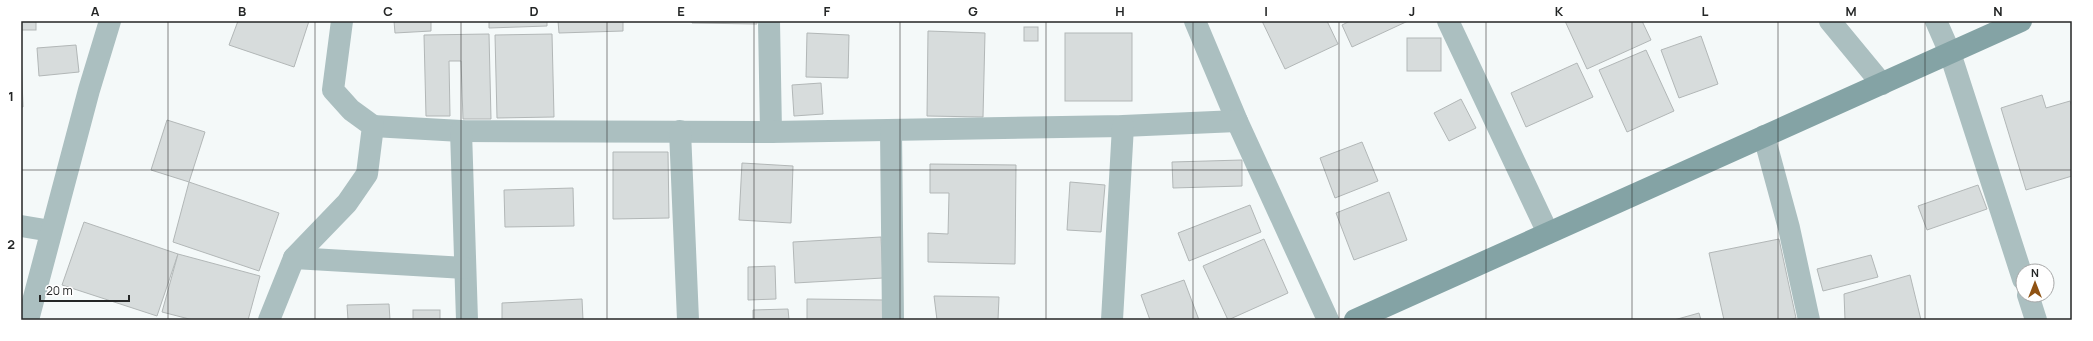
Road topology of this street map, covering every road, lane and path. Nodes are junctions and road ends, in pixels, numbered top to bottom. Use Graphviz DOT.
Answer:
graph roads {
  1 [pos="110,21"];
  2 [pos="342,21"];
  3 [pos="769,21"];
  4 [pos="1194,21"];
  5 [pos="1448,21"];
  6 [pos="1830,21"];
  7 [pos="1936,21"];
  8 [pos="2021,21"];
  9 [pos="1950,53"];
  10 [pos="1882,84"];
  11 [pos="1237,121"];
  12 [pos="373,126"];
  13 [pos="1123,126"];
  14 [pos="461,131"];
  15 [pos="680,131"];
  16 [pos="891,131"];
  17 [pos="771,132"];
  18 [pos="1764,136"];
  19 [pos="21,226"];
  20 [pos="51,231"];
  21 [pos="1548,233"];
  22 [pos="294,258"];
  23 [pos="2018,263"];
  24 [pos="466,268"];
  25 [pos="2031,303"];
  26 [pos="28,320"];
  27 [pos="269,320"];
  28 [pos="467,320"];
  29 [pos="688,320"];
  30 [pos="892,320"];
  31 [pos="1112,320"];
  32 [pos="1328,320"];
  33 [pos="1355,320"];
  34 [pos="1809,320"];
  35 [pos="2036,320"];
  1 -- 20 [label="street"];
  2 -- 12 [label="street"];
  3 -- 17 [label="street"];
  4 -- 11 [label="street"];
  5 -- 21 [label="street"];
  6 -- 10 [label="street"];
  7 -- 9 [label="street"];
  8 -- 9 [label="main road"];
  9 -- 10 [label="main road"];
  9 -- 23 [label="street"];
  10 -- 18 [label="main road"];
  11 -- 13 [label="street"];
  11 -- 32 [label="street"];
  12 -- 14 [label="street"];
  12 -- 22 [label="street"];
  13 -- 16 [label="street"];
  13 -- 31 [label="street"];
  14 -- 15 [label="street"];
  14 -- 24 [label="street"];
  15 -- 17 [label="street"];
  15 -- 29 [label="street"];
  16 -- 17 [label="street"];
  16 -- 30 [label="street"];
  18 -- 21 [label="main road"];
  18 -- 34 [label="street"];
  19 -- 20 [label="street"];
  20 -- 26 [label="street"];
  21 -- 33 [label="main road"];
  22 -- 24 [label="street"];
  22 -- 27 [label="street"];
  24 -- 28 [label="street"];
  25 -- 35 [label="street"];
}
